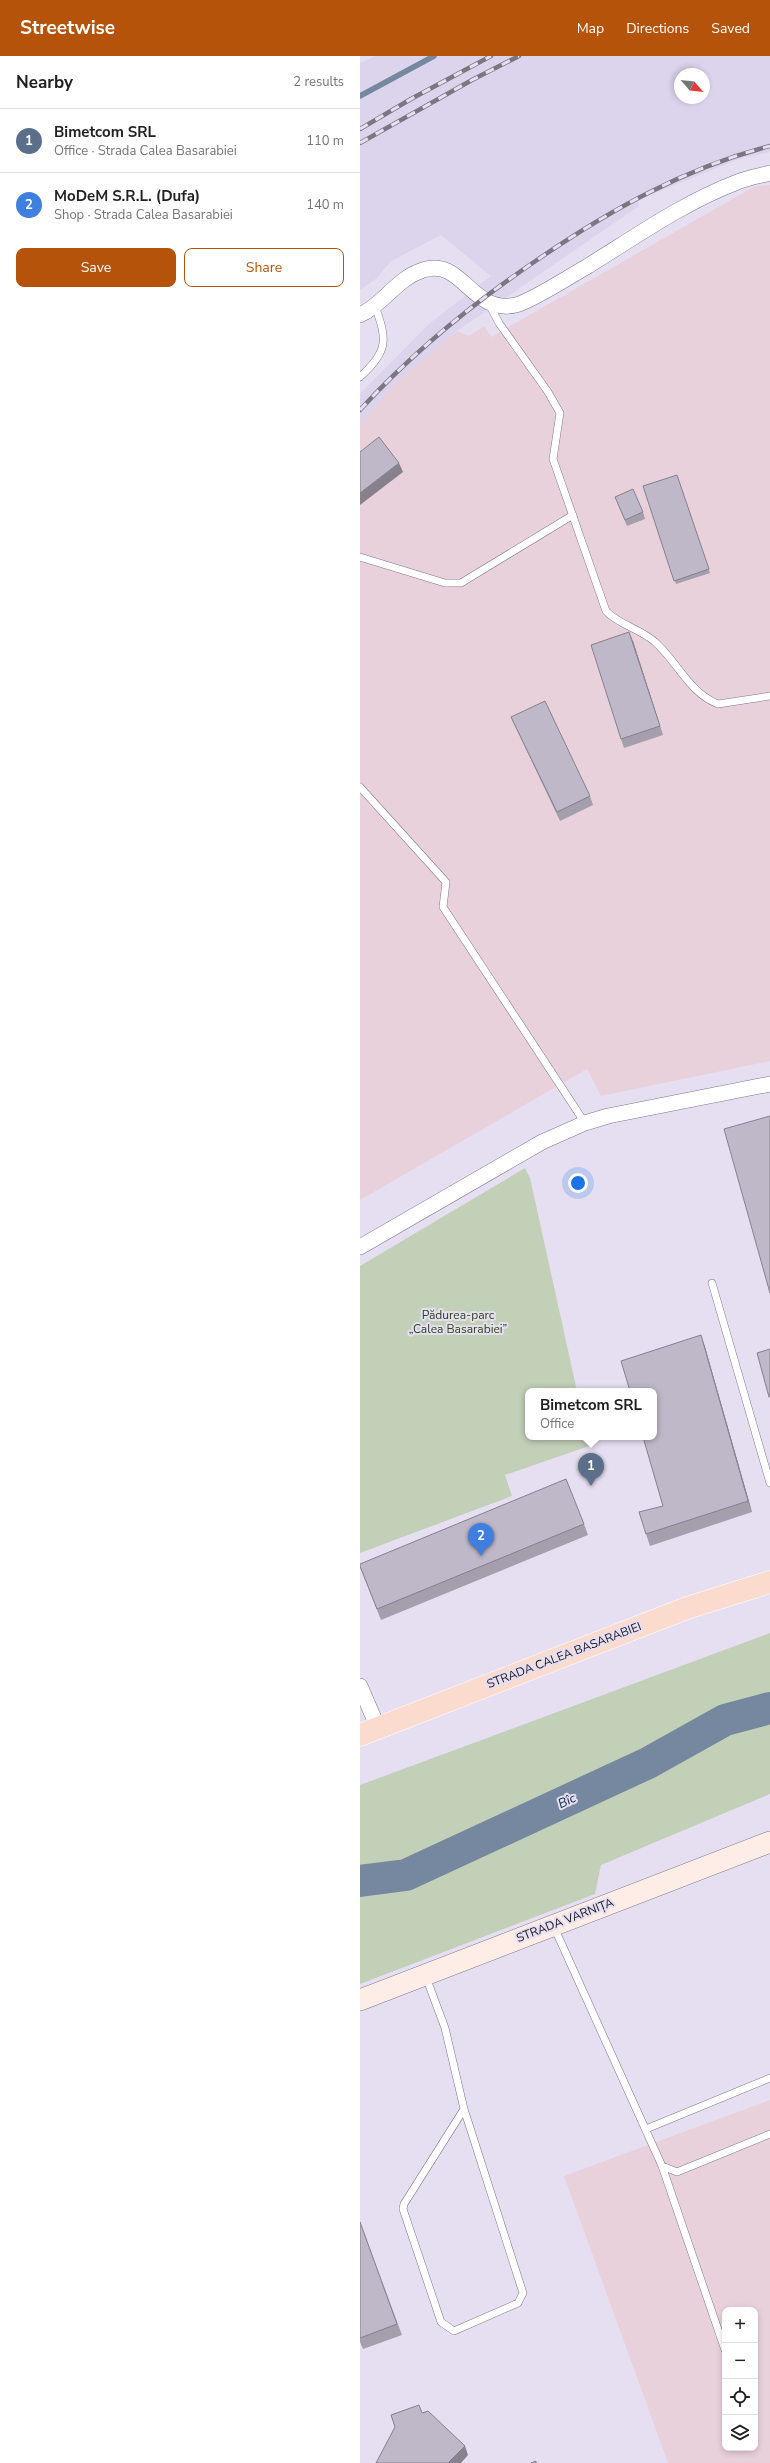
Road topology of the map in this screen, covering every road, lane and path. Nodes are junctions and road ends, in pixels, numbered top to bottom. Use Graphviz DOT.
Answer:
graph roads {
  1 [pos="770,174"];
  2 [pos="489,304"];
  3 [pos="375,306"];
  4 [pos="360,315"];
  5 [pos="360,377"];
  6 [pos="573,515"];
  7 [pos="360,557"];
  8 [pos="770,696"];
  9 [pos="360,787"];
  10 [pos="770,1084"];
  11 [pos="585,1123"];
  12 [pos="360,1247"];
  13 [pos="712,1283"];
  14 [pos="770,1483"];
  15 [pos="770,1582"];
  16 [pos="360,1686"];
  17 [pos="369,1732"];
  18 [pos="770,1842"];
  19 [pos="553,1925"];
  20 [pos="425,1975"];
  21 [pos="360,2000"];
  22 [pos="770,2078"];
  23 [pos="464,2109"];
  24 [pos="646,2129"];
  25 [pos="770,2134"];
  26 [pos="662,2166"];
  27 [pos="723,2343"];
  1 -- 2 [label="street"];
  2 -- 3 [label="street"];
  2 -- 6 [label="lane"];
  3 -- 4 [label="street"];
  3 -- 5 [label="lane"];
  6 -- 7 [label="lane"];
  6 -- 8 [label="lane"];
  9 -- 11 [label="lane"];
  10 -- 11 [label="street"];
  11 -- 12 [label="street"];
  13 -- 14 [label="lane"];
  15 -- 17 [label="main road, STRADA CALEA BASARABIEI"];
  16 -- 17 [label="street"];
  18 -- 19 [label="street, STRADA VARNIȚA"];
  19 -- 20 [label="street, STRADA VARNIȚA"];
  19 -- 24 [label="lane"];
  20 -- 21 [label="street, STRADA VARNIȚA"];
  20 -- 23 [label="lane"];
  22 -- 24 [label="lane"];
  23 -- 23 [label="lane"];
  24 -- 26 [label="lane"];
  25 -- 26 [label="lane"];
  26 -- 27 [label="lane"];
}
